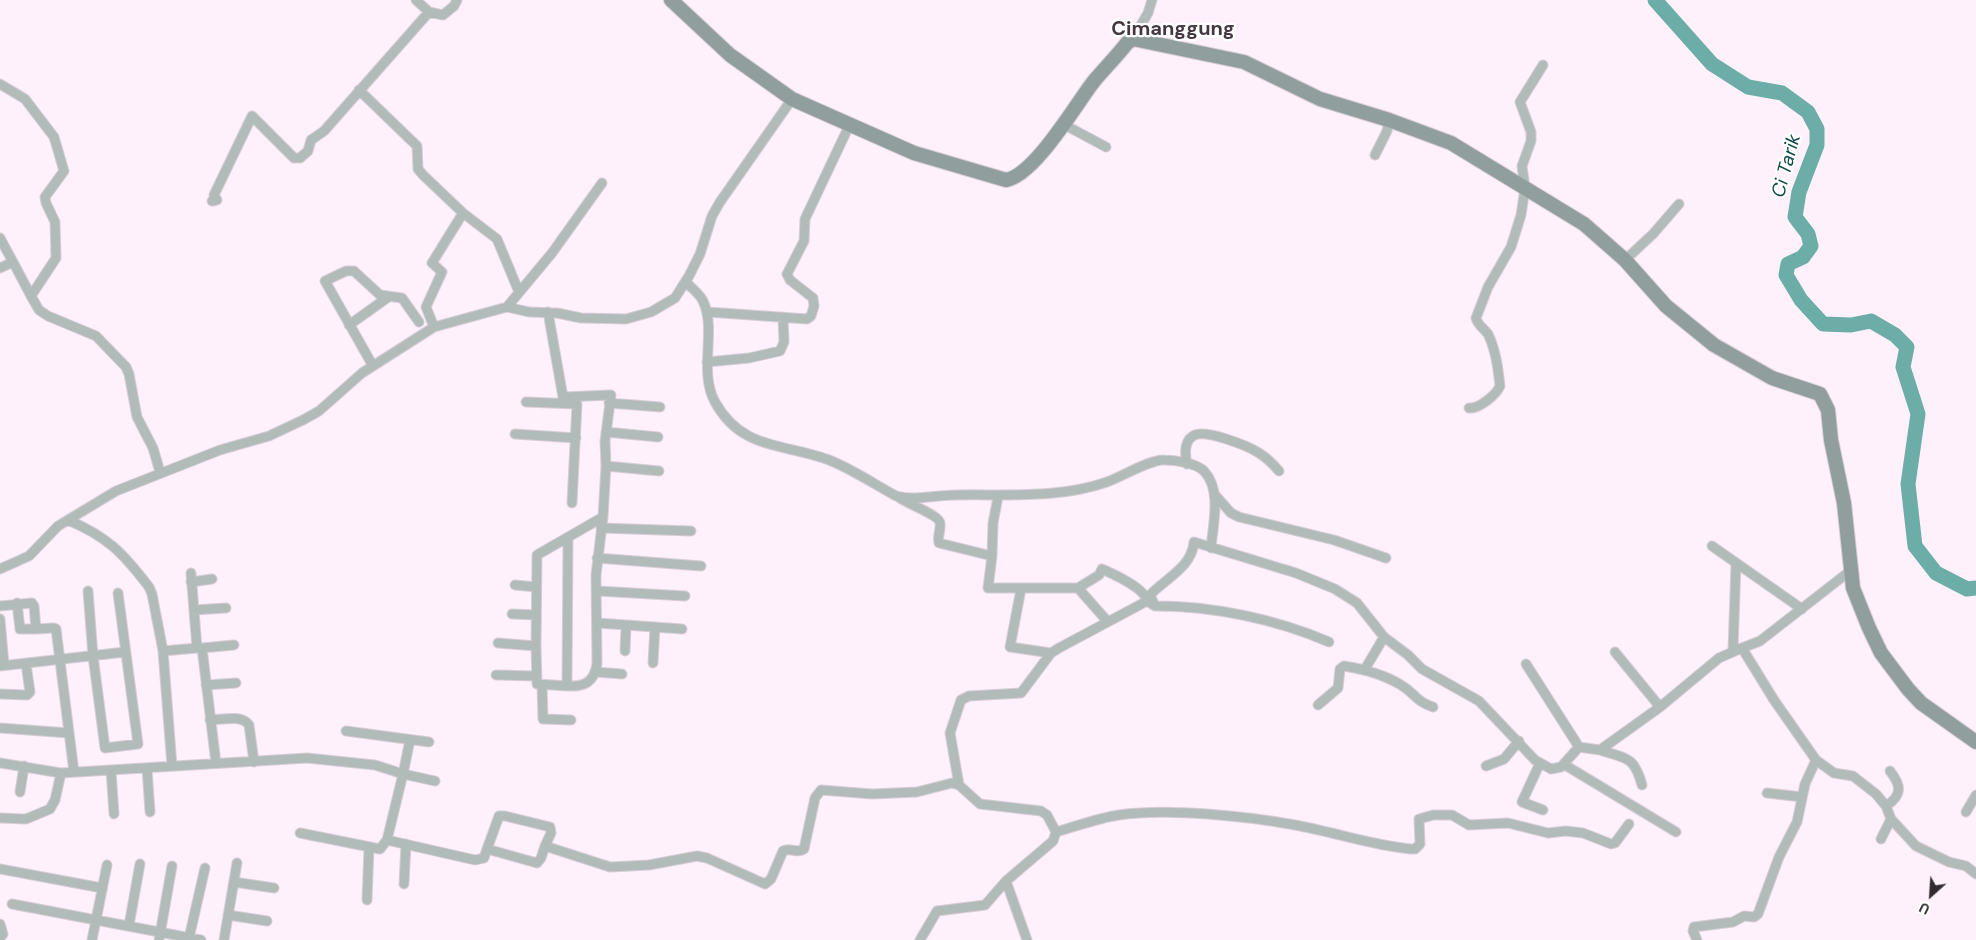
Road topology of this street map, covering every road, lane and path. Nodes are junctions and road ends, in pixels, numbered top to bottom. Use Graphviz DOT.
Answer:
graph roads {
  1 [pos="416,0"];
  2 [pos="457,0"];
  3 [pos="671,0"];
  4 [pos="1152,0"];
  5 [pos="429,12"];
  6 [pos="1133,39"];
  7 [pos="1543,65"];
  8 [pos="0,84"];
  9 [pos="359,90"];
  10 [pos="792,99"];
  11 [pos="1389,120"];
  12 [pos="1063,124"];
  13 [pos="849,126"];
  14 [pos="1106,147"];
  15 [pos="1375,155"];
  16 [pos="602,183"];
  17 [pos="1525,188"];
  18 [pos="212,201"];
  19 [pos="1679,204"];
  20 [pos="463,213"];
  21 [pos="0,238"];
  22 [pos="1624,260"];
  23 [pos="12,262"];
  24 [pos="0,268"];
  25 [pos="686,282"];
  26 [pos="519,292"];
  27 [pos="32,296"];
  28 [pos="386,298"];
  29 [pos="507,307"];
  30 [pos="548,312"];
  31 [pos="708,312"];
  32 [pos="783,317"];
  33 [pos="419,322"];
  34 [pos="349,324"];
  35 [pos="434,327"];
  36 [pos="707,362"];
  37 [pos="373,366"];
  38 [pos="564,400"];
  39 [pos="526,402"];
  40 [pos="609,403"];
  41 [pos="660,407"];
  42 [pos="1469,408"];
  43 [pos="606,432"];
  44 [pos="515,434"];
  45 [pos="658,437"];
  46 [pos="576,438"];
  47 [pos="1187,464"];
  48 [pos="606,466"];
  49 [pos="1279,471"];
  50 [pos="160,472"];
  51 [pos="659,472"];
  52 [pos="1215,495"];
  53 [pos="896,496"];
  54 [pos="998,497"];
  55 [pos="572,503"];
  56 [pos="603,517"];
  57 [pos="68,520"];
  58 [pos="601,528"];
  59 [pos="691,531"];
  60 [pos="568,538"];
  61 [pos="1712,546"];
  62 [pos="1211,548"];
  63 [pos="992,556"];
  64 [pos="598,558"];
  65 [pos="1386,558"];
  66 [pos="700,566"];
  67 [pos="1742,567"];
  68 [pos="0,570"];
  69 [pos="1850,571"];
  70 [pos="212,579"];
  71 [pos="515,585"];
  72 [pos="536,587"];
  73 [pos="1078,588"];
  74 [pos="1021,589"];
  75 [pos="88,591"];
  76 [pos="598,591"];
  77 [pos="118,593"];
  78 [pos="685,596"];
  79 [pos="17,603"];
  80 [pos="1151,603"];
  81 [pos="0,606"];
  82 [pos="226,608"];
  83 [pos="1802,609"];
  84 [pos="194,610"];
  85 [pos="512,614"];
  86 [pos="536,615"];
  87 [pos="0,619"];
  88 [pos="1108,622"];
  89 [pos="598,624"];
  90 [pos="626,625"];
  91 [pos="655,627"];
  92 [pos="36,629"];
  93 [pos="682,629"];
  94 [pos="1384,637"];
  95 [pos="1329,642"];
  96 [pos="498,643"];
  97 [pos="234,645"];
  98 [pos="536,646"];
  99 [pos="199,648"];
  100 [pos="1737,649"];
  101 [pos="163,651"];
  102 [pos="625,651"];
  103 [pos="125,652"];
  104 [pos="1615,652"];
  105 [pos="1051,653"];
  106 [pos="93,656"];
  107 [pos="60,658"];
  108 [pos="653,663"];
  109 [pos="26,664"];
  110 [pos="1526,664"];
  111 [pos="2,666"];
  112 [pos="1366,670"];
  113 [pos="596,672"];
  114 [pos="622,674"];
  115 [pos="496,675"];
  116 [pos="536,676"];
  117 [pos="236,683"];
  118 [pos="206,685"];
  119 [pos="542,685"];
  120 [pos="567,686"];
  121 [pos="0,694"];
  122 [pos="1318,705"];
  123 [pos="1434,707"];
  124 [pos="1660,707"];
  125 [pos="210,720"];
  126 [pos="571,720"];
  127 [pos="0,728"];
  128 [pos="346,731"];
  129 [pos="69,733"];
  130 [pos="410,740"];
  131 [pos="1519,741"];
  132 [pos="430,742"];
  133 [pos="1976,742"];
  134 [pos="1579,747"];
  135 [pos="1600,750"];
  136 [pos="1816,760"];
  137 [pos="254,762"];
  138 [pos="0,763"];
  139 [pos="216,763"];
  140 [pos="1540,763"];
  141 [pos="1565,765"];
  142 [pos="24,766"];
  143 [pos="172,766"];
  144 [pos="1486,766"];
  145 [pos="147,768"];
  146 [pos="111,770"];
  147 [pos="1890,771"];
  148 [pos="74,772"];
  149 [pos="61,773"];
  150 [pos="403,774"];
  151 [pos="436,781"];
  152 [pos="959,785"];
  153 [pos="1642,785"];
  154 [pos="20,792"];
  155 [pos="1768,793"];
  156 [pos="1976,795"];
  157 [pos="1802,797"];
  158 [pos="1888,804"];
  159 [pos="1542,810"];
  160 [pos="150,812"];
  161 [pos="1966,812"];
  162 [pos="114,814"];
  163 [pos="0,818"];
  164 [pos="1890,819"];
  165 [pos="1630,824"];
  166 [pos="1056,832"];
  167 [pos="1676,832"];
  168 [pos="300,833"];
  169 [pos="1881,839"];
  170 [pos="386,840"];
  171 [pos="406,844"];
  172 [pos="545,846"];
  173 [pos="369,848"];
  174 [pos="487,849"];
  175 [pos="237,863"];
  176 [pos="140,864"];
  177 [pos="107,865"];
  178 [pos="172,866"];
  179 [pos="205,868"];
  180 [pos="0,869"];
  181 [pos="1976,874"];
  182 [pos="1006,881"];
  183 [pos="234,882"];
  184 [pos="404,884"];
  185 [pos="102,888"];
  186 [pos="274,888"];
  187 [pos="367,900"];
  188 [pos="12,904"];
  189 [pos="228,915"];
  190 [pos="96,918"];
  191 [pos="267,921"];
  192 [pos="0,924"];
  193 [pos="129,925"];
  194 [pos="160,936"];
  195 [pos="0,938"];
  196 [pos="189,938"];
  197 [pos="92,940"];
  198 [pos="201,940"];
  199 [pos="224,940"];
  200 [pos="920,940"];
  201 [pos="1027,940"];
  202 [pos="1697,940"];
  1 -- 5 [label="street"];
  2 -- 5 [label="street"];
  3 -- 10 [label="street"];
  4 -- 6 [label="street"];
  5 -- 9 [label="street"];
  6 -- 11 [label="street"];
  6 -- 12 [label="street"];
  7 -- 17 [label="street"];
  8 -- 27 [label="street"];
  9 -- 18 [label="street"];
  9 -- 20 [label="street"];
  10 -- 13 [label="street"];
  10 -- 25 [label="street"];
  11 -- 15 [label="street"];
  11 -- 17 [label="street"];
  12 -- 13 [label="street"];
  12 -- 14 [label="street"];
  13 -- 32 [label="street"];
  16 -- 26 [label="street"];
  17 -- 22 [label="street"];
  17 -- 42 [label="street"];
  19 -- 22 [label="street"];
  20 -- 26 [label="street"];
  20 -- 35 [label="street"];
  21 -- 23 [label="street"];
  22 -- 69 [label="street"];
  23 -- 24 [label="street"];
  23 -- 27 [label="street"];
  25 -- 30 [label="street"];
  25 -- 31 [label="street"];
  26 -- 29 [label="street"];
  27 -- 50 [label="street"];
  28 -- 33 [label="street"];
  28 -- 34 [label="street"];
  28 -- 34 [label="street"];
  29 -- 30 [label="street"];
  29 -- 35 [label="street"];
  30 -- 38 [label="street"];
  31 -- 32 [label="street"];
  31 -- 36 [label="street"];
  32 -- 36 [label="street"];
  34 -- 37 [label="street"];
  35 -- 37 [label="street"];
  36 -- 53 [label="street"];
  37 -- 50 [label="street"];
  38 -- 39 [label="street"];
  38 -- 40 [label="street"];
  38 -- 46 [label="street"];
  40 -- 41 [label="street"];
  40 -- 43 [label="street"];
  43 -- 45 [label="street"];
  43 -- 48 [label="street"];
  44 -- 46 [label="street"];
  46 -- 55 [label="street"];
  47 -- 49 [label="street"];
  47 -- 52 [label="street"];
  47 -- 54 [label="street"];
  48 -- 51 [label="street"];
  48 -- 56 [label="street"];
  50 -- 57 [label="street"];
  52 -- 62 [label="street"];
  52 -- 65 [label="street"];
  53 -- 54 [label="street"];
  53 -- 63 [label="street"];
  54 -- 63 [label="street"];
  56 -- 58 [label="street"];
  56 -- 60 [label="street"];
  57 -- 68 [label="street"];
  57 -- 101 [label="street"];
  58 -- 59 [label="street"];
  58 -- 64 [label="street"];
  60 -- 72 [label="street"];
  60 -- 120 [label="street"];
  61 -- 67 [label="street"];
  62 -- 80 [label="street"];
  62 -- 94 [label="street"];
  63 -- 74 [label="street"];
  64 -- 66 [label="street"];
  64 -- 76 [label="street"];
  67 -- 83 [label="street"];
  67 -- 100 [label="street"];
  69 -- 83 [label="street"];
  69 -- 133 [label="street"];
  70 -- 84 [label="street"];
  71 -- 72 [label="street"];
  72 -- 86 [label="street"];
  73 -- 74 [label="street"];
  73 -- 80 [label="street"];
  73 -- 88 [label="street"];
  74 -- 105 [label="street"];
  75 -- 106 [label="street"];
  76 -- 78 [label="street"];
  76 -- 89 [label="street"];
  77 -- 103 [label="street"];
  79 -- 81 [label="street"];
  79 -- 92 [label="street"];
  79 -- 92 [label="street"];
  80 -- 88 [label="street"];
  80 -- 95 [label="street"];
  82 -- 84 [label="street"];
  83 -- 100 [label="street"];
  84 -- 99 [label="street"];
  85 -- 86 [label="street"];
  86 -- 98 [label="street"];
  87 -- 111 [label="street"];
  88 -- 105 [label="street"];
  89 -- 90 [label="street"];
  89 -- 113 [label="street"];
  90 -- 91 [label="street"];
  90 -- 102 [label="street"];
  91 -- 93 [label="street"];
  91 -- 108 [label="street"];
  92 -- 107 [label="street"];
  94 -- 112 [label="street"];
  94 -- 131 [label="street"];
  96 -- 98 [label="street"];
  97 -- 99 [label="street"];
  98 -- 116 [label="street"];
  99 -- 101 [label="street"];
  99 -- 118 [label="street"];
  100 -- 124 [label="street"];
  100 -- 136 [label="street"];
  101 -- 143 [label="street"];
  103 -- 106 [label="street"];
  103 -- 106 [label="street"];
  104 -- 124 [label="street"];
  105 -- 152 [label="street"];
  106 -- 107 [label="street"];
  107 -- 109 [label="street"];
  107 -- 129 [label="street"];
  109 -- 111 [label="street"];
  109 -- 121 [label="street"];
  110 -- 134 [label="street"];
  112 -- 122 [label="street"];
  112 -- 123 [label="street"];
  113 -- 114 [label="street"];
  113 -- 120 [label="street"];
  115 -- 116 [label="street"];
  116 -- 119 [label="street"];
  117 -- 118 [label="street"];
  118 -- 125 [label="street"];
  119 -- 120 [label="street"];
  119 -- 126 [label="street"];
  124 -- 135 [label="street"];
  125 -- 137 [label="street"];
  125 -- 139 [label="street"];
  127 -- 129 [label="street"];
  128 -- 130 [label="street"];
  129 -- 148 [label="street"];
  130 -- 132 [label="street"];
  130 -- 150 [label="street"];
  131 -- 140 [label="street"];
  131 -- 144 [label="street"];
  134 -- 135 [label="street"];
  134 -- 141 [label="street"];
  135 -- 153 [label="street"];
  136 -- 157 [label="street"];
  136 -- 158 [label="street"];
  137 -- 139 [label="street"];
  137 -- 150 [label="street"];
  138 -- 142 [label="street"];
  139 -- 143 [label="street"];
  140 -- 141 [label="street"];
  140 -- 159 [label="street"];
  141 -- 167 [label="street"];
  142 -- 149 [label="street"];
  142 -- 154 [label="street"];
  143 -- 145 [label="street"];
  145 -- 146 [label="street"];
  145 -- 160 [label="street"];
  146 -- 148 [label="street"];
  146 -- 162 [label="street"];
  147 -- 158 [label="street"];
  148 -- 149 [label="street"];
  149 -- 163 [label="street"];
  150 -- 151 [label="street"];
  150 -- 170 [label="street"];
  152 -- 166 [label="street"];
  152 -- 172 [label="street"];
  155 -- 157 [label="street"];
  156 -- 161 [label="street"];
  157 -- 202 [label="street"];
  158 -- 164 [label="street"];
  164 -- 169 [label="street"];
  164 -- 181 [label="street"];
  165 -- 166 [label="street"];
  166 -- 182 [label="street"];
  168 -- 173 [label="street"];
  170 -- 171 [label="street"];
  170 -- 173 [label="street"];
  171 -- 174 [label="street"];
  171 -- 184 [label="street"];
  172 -- 174 [label="street"];
  172 -- 174 [label="street"];
  173 -- 187 [label="street"];
  175 -- 183 [label="street"];
  176 -- 193 [label="street"];
  177 -- 185 [label="street"];
  178 -- 194 [label="street"];
  179 -- 196 [label="street"];
  180 -- 185 [label="street"];
  182 -- 200 [label="street"];
  182 -- 201 [label="street"];
  183 -- 186 [label="street"];
  183 -- 189 [label="street"];
  185 -- 190 [label="street"];
  188 -- 190 [label="street"];
  189 -- 191 [label="street"];
  189 -- 199 [label="street"];
  190 -- 193 [label="street"];
  190 -- 197 [label="street"];
  192 -- 195 [label="street"];
  193 -- 194 [label="street"];
  194 -- 196 [label="street"];
  196 -- 198 [label="street"];
}
